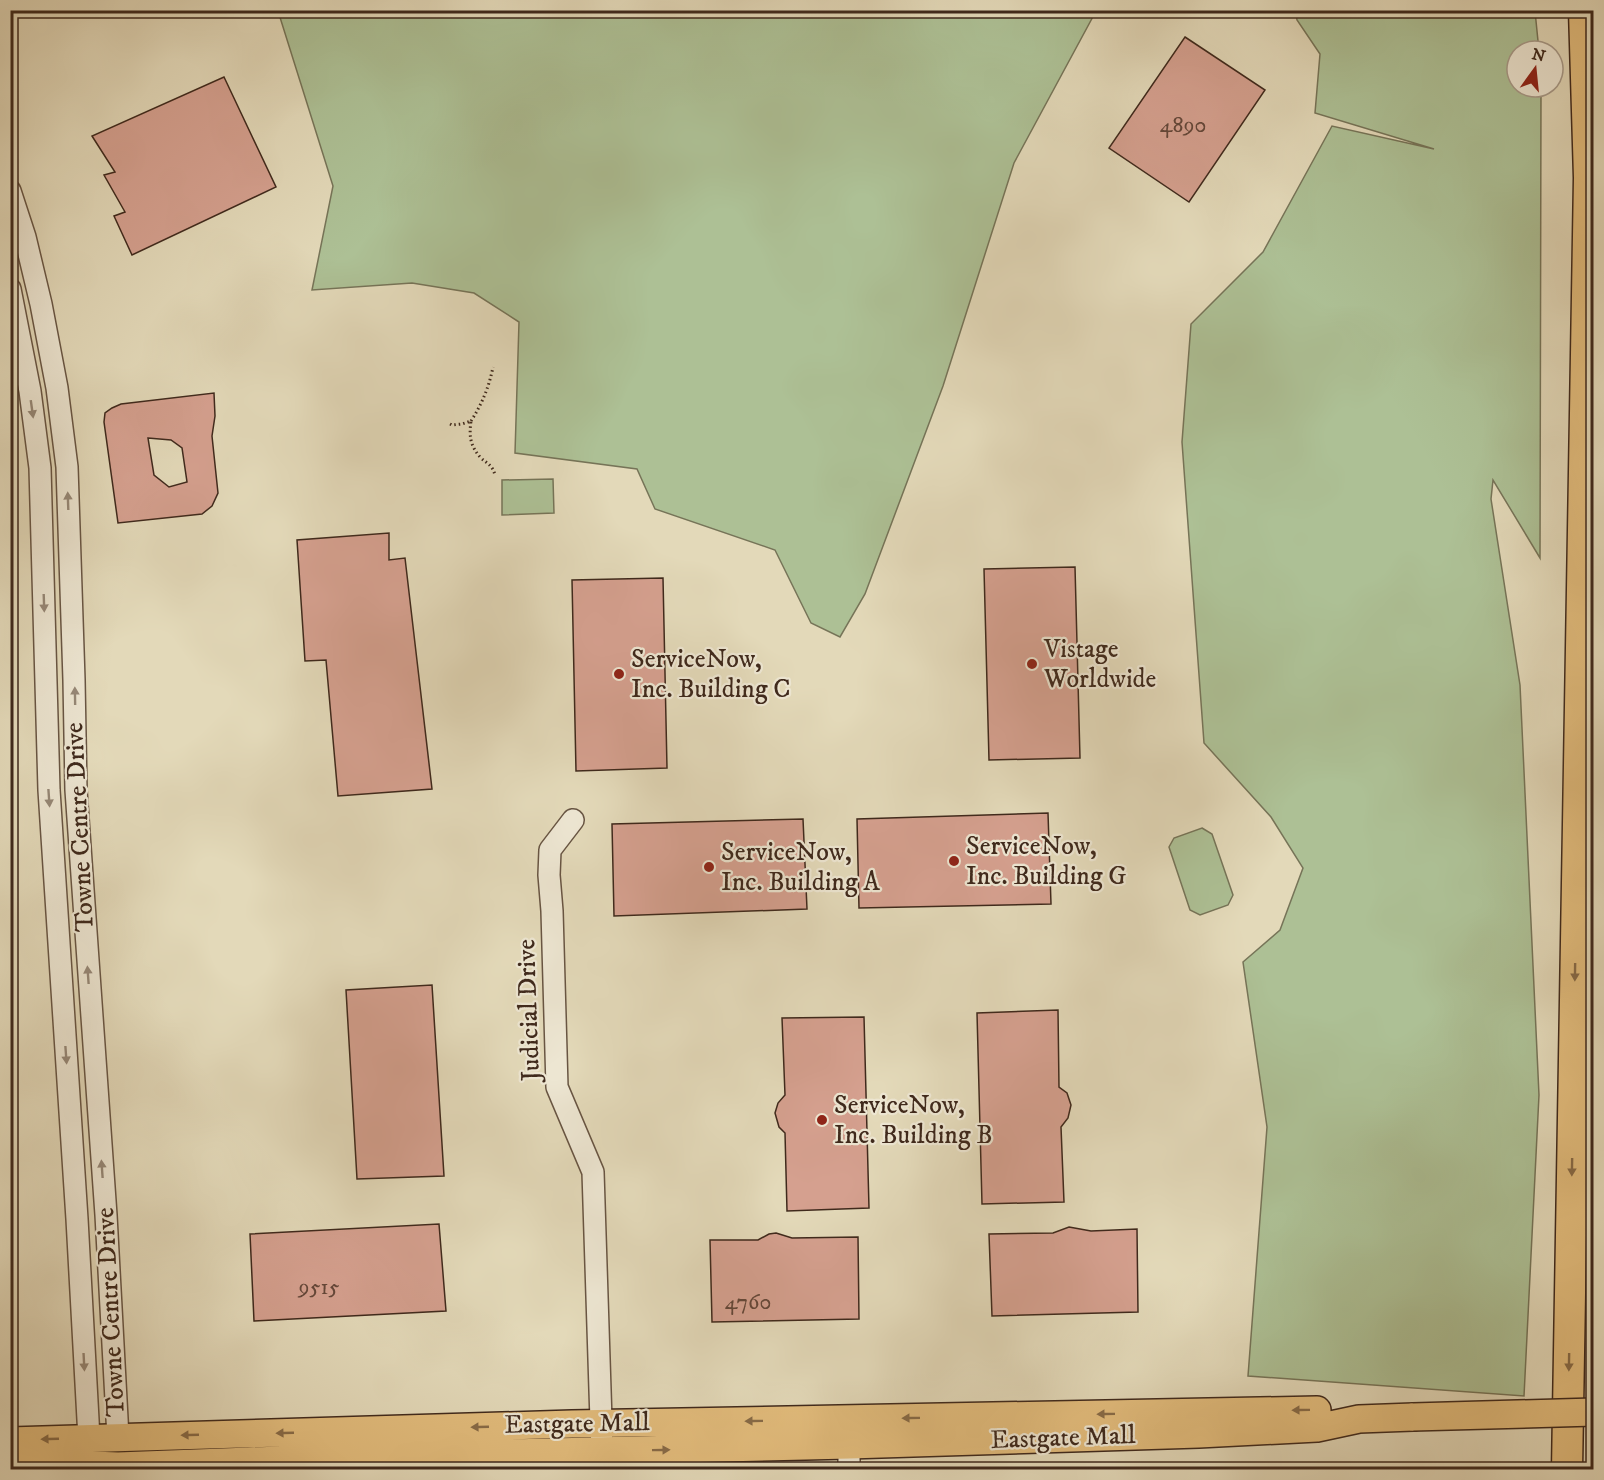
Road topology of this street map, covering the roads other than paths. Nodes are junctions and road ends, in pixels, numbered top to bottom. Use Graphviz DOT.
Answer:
graph roads {
  1 [pos="1584,10"];
  2 [pos="10,191"];
  3 [pos="10,289"];
  4 [pos="573,820"];
  5 [pos="1593,1412"];
  6 [pos="1359,1419"];
  7 [pos="602,1424"];
  8 [pos="118,1437"];
  9 [pos="89,1438"];
  10 [pos="10,1441"];
  11 [pos="849,1457"];
  12 [pos="386,1463"];
  13 [pos="601,1464"];
  14 [pos="91,1467"];
  15 [pos="10,1468"];
  16 [pos="118,1468"];
  17 [pos="1567,1470"];
  1 -- 17 [label="highway, one-way"];
  8 -- 2 [label="street, Towne Centre Drive, one-way"];
  3 -- 9 [label="street, Towne Centre Drive, one-way"];
  4 -- 7 [label="street, Judicial Drive"];
  5 -- 6 [label="main road, Eastgate Mall, bridge"];
  6 -- 7 [label="main road, Eastgate Mall, one-way"];
  6 -- 11 [label="main road, Eastgate Mall"];
  7 -- 8 [label="main road, Eastgate Mall, one-way"];
  7 -- 13 [label="street, Judicial Drive"];
  8 -- 9 [label="main road, Eastgate Mall"];
  8 -- 16 [label="main road, Towne Centre Drive"];
  9 -- 10 [label="main road, Eastgate Mall, one-way"];
  9 -- 14 [label="main road, Towne Centre Drive"];
  13 -- 11 [label="main road, Eastgate Mall, one-way"];
  12 -- 13 [label="main road, Eastgate Mall"];
  12 -- 16 [label="main road, Eastgate Mall"];
  14 -- 15 [label="main road, Eastgate Mall"];
  14 -- 16 [label="main road, Eastgate Mall"];
}
